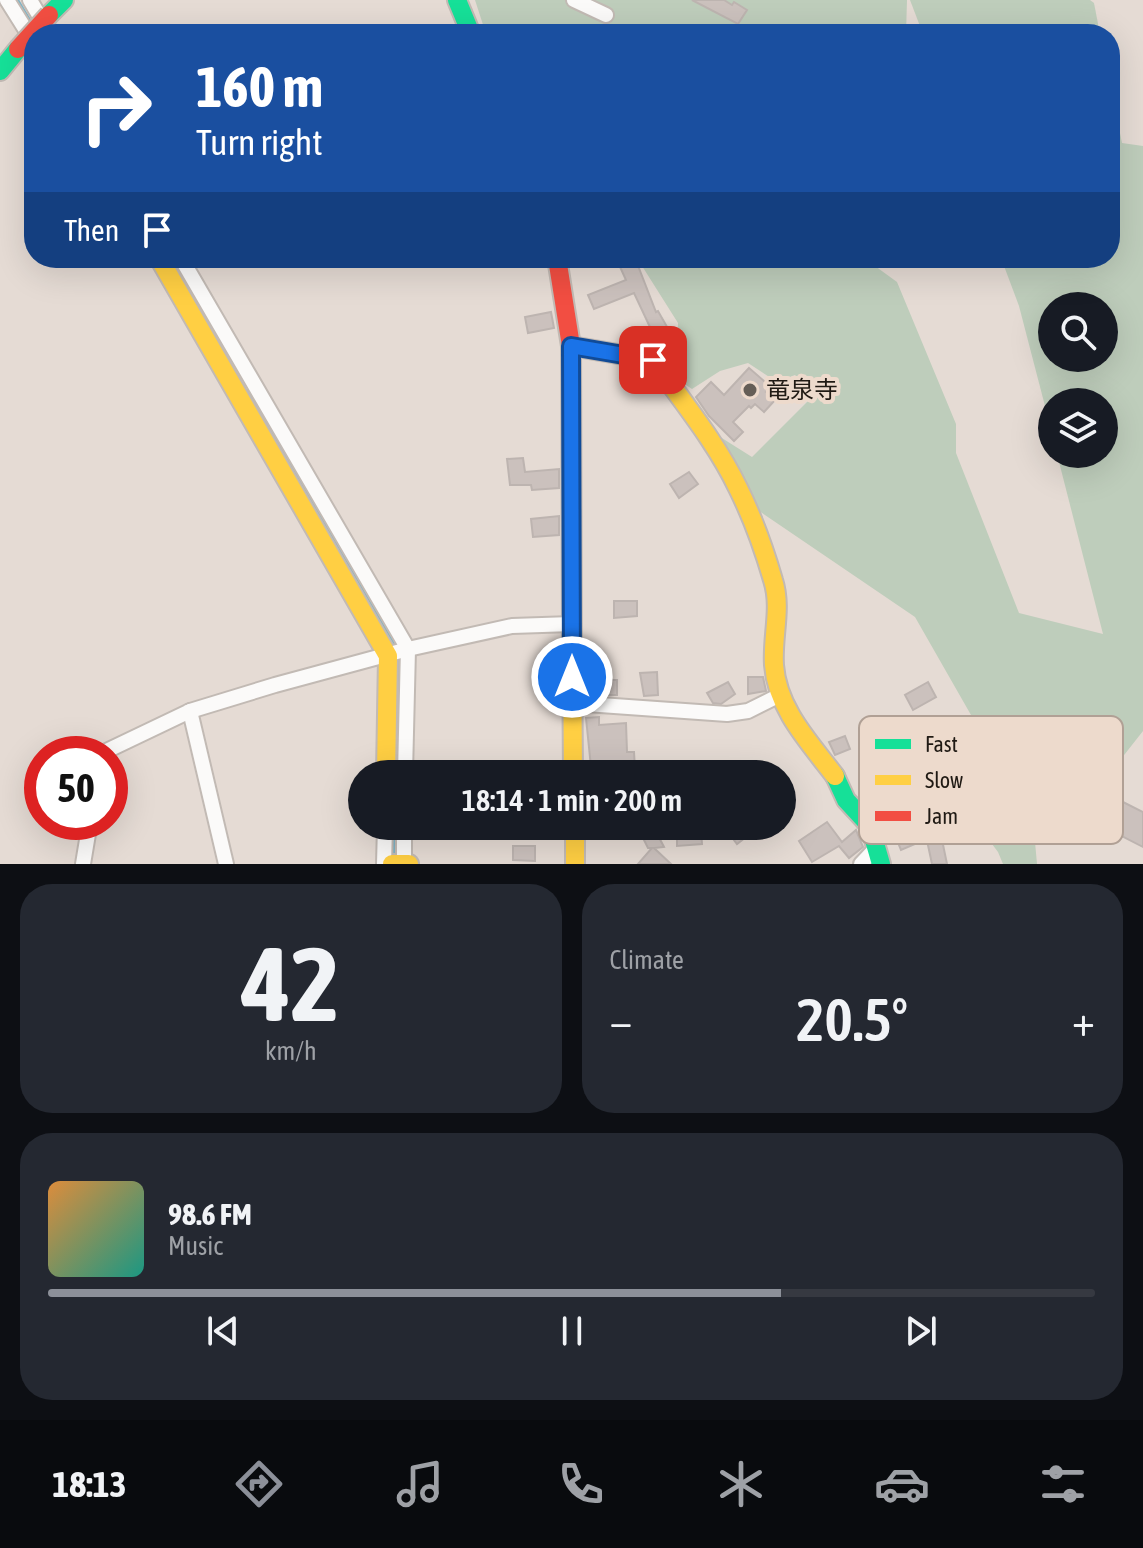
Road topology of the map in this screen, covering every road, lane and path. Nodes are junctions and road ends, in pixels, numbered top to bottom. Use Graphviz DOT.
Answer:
graph roads {
  1 [pos="7,0"];
  2 [pos="30,0"];
  3 [pos="64,0"];
  4 [pos="457,0"];
  5 [pos="574,0"];
  6 [pos="606,15"];
  7 [pos="48,24"];
  8 [pos="50,24"];
  9 [pos="467,24"];
  10 [pos="24,41"];
  11 [pos="24,48"];
  12 [pos="0,71"];
  13 [pos="165,268"];
  14 [pos="187,268"];
  15 [pos="559,268"];
  16 [pos="571,346"];
  17 [pos="572,624"];
  18 [pos="408,649"];
  19 [pos="388,656"];
  20 [pos="780,695"];
  21 [pos="572,703"];
  22 [pos="190,711"];
  23 [pos="128,741"];
  24 [pos="386,760"];
  25 [pos="405,760"];
  26 [pos="573,760"];
  27 [pos="859,814"];
  28 [pos="87,840"];
  29 [pos="385,840"];
  30 [pos="404,840"];
  31 [pos="575,840"];
  32 [pos="879,856"];
  33 [pos="83,864"];
  34 [pos="226,864"];
  35 [pos="384,864"];
  36 [pos="392,864"];
  37 [pos="404,864"];
  38 [pos="575,864"];
  39 [pos="861,864"];
  1 -- 10 [label="street"];
  2 -- 7 [label="street"];
  3 -- 8 [label="street"];
  4 -- 9 [label="street"];
  5 -- 6 [label="street"];
  11 -- 12 [label="street"];
  13 -- 19 [label="street"];
  14 -- 18 [label="street"];
  15 -- 16 [label="street"];
  16 -- 17 [label="street"];
  16 -- 20 [label="street"];
  17 -- 18 [label="street"];
  17 -- 21 [label="street"];
  18 -- 19 [label="street"];
  18 -- 25 [label="street"];
  19 -- 22 [label="street"];
  19 -- 24 [label="street"];
  20 -- 21 [label="street"];
  20 -- 27 [label="street"];
  21 -- 26 [label="street"];
  22 -- 23 [label="street"];
  22 -- 34 [label="street"];
  28 -- 33 [label="street"];
  29 -- 35 [label="street"];
  30 -- 37 [label="street"];
  31 -- 38 [label="street"];
  32 -- 39 [label="street"];
  36 -- 37 [label="street"];
}
